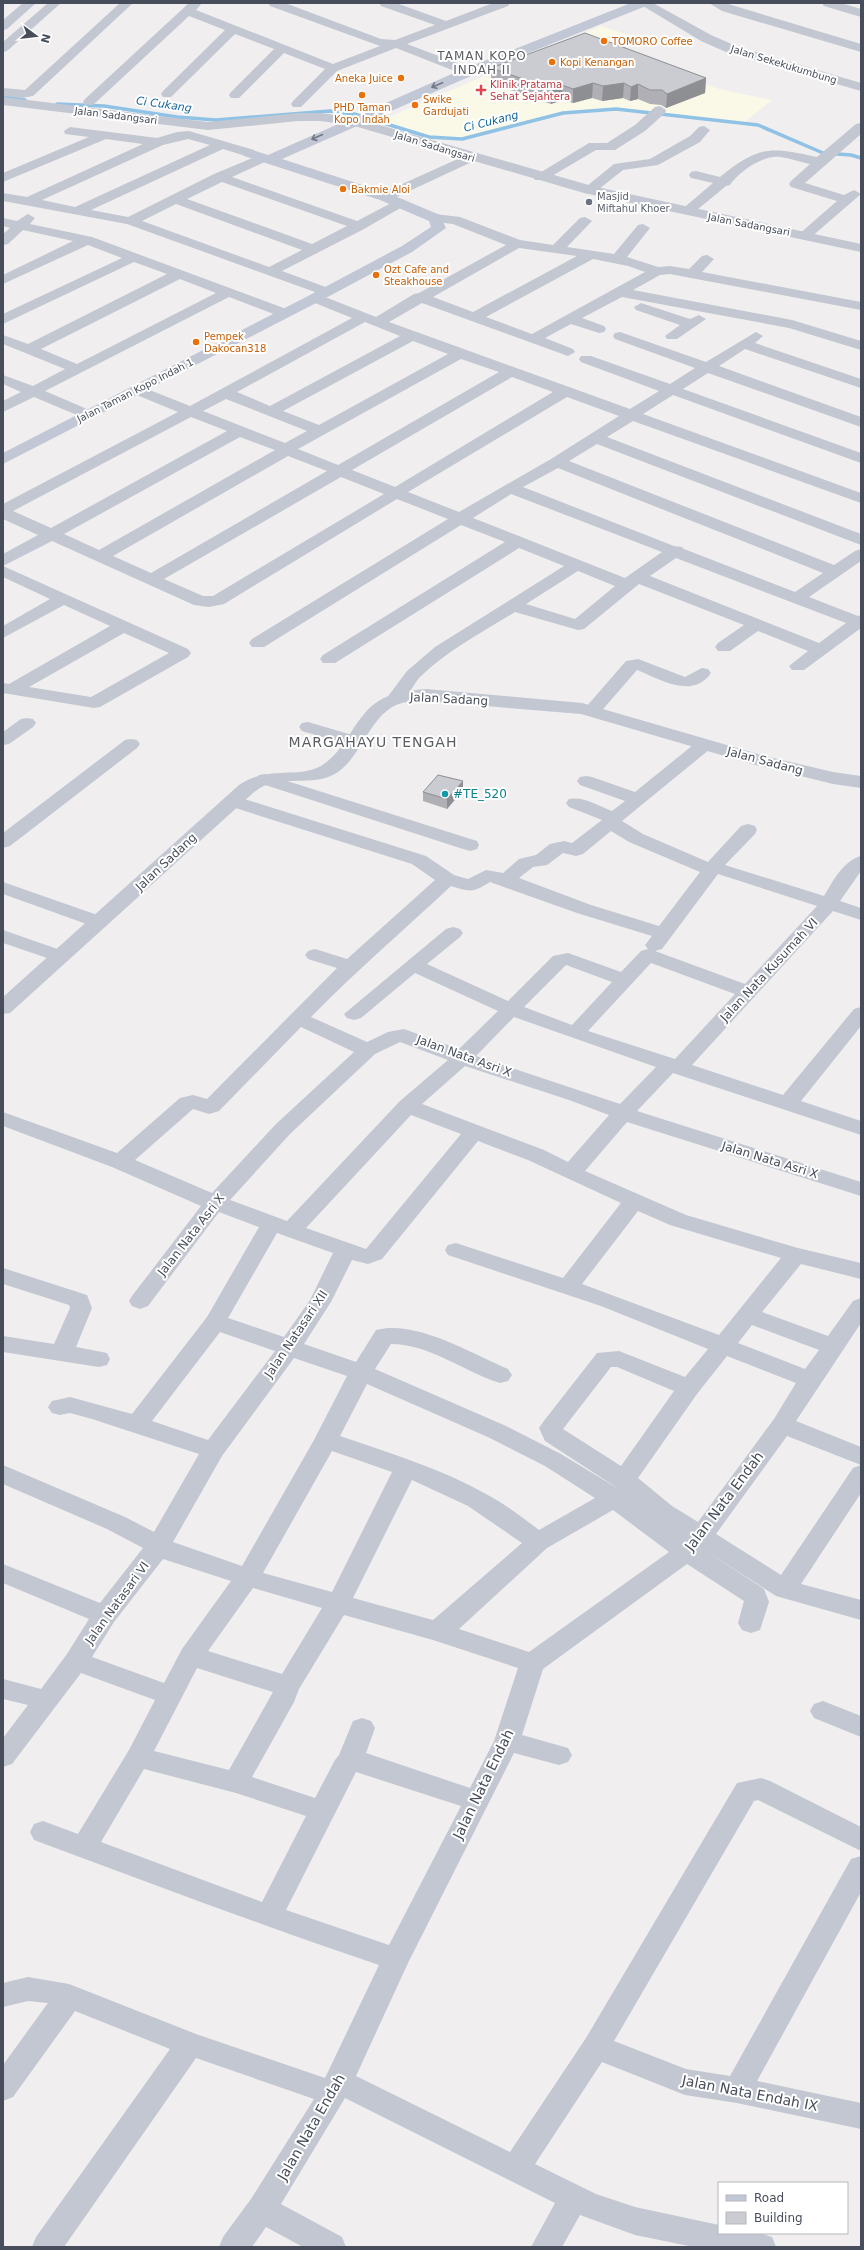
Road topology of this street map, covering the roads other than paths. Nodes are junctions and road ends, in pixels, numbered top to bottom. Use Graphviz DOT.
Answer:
graph roads {
  1 [pos="55,3"];
  2 [pos="128,3"];
  3 [pos="274,3"];
  4 [pos="385,3"];
  5 [pos="618,3"];
  6 [pos="643,3"];
  7 [pos="714,3"];
  8 [pos="828,3"];
  9 [pos="497,4"];
  10 [pos="26,6"];
  11 [pos="192,7"];
  12 [pos="10,8"];
  13 [pos="861,13"];
  14 [pos="447,25"];
  15 [pos="3,26"];
  16 [pos="233,29"];
  17 [pos="387,45"];
  18 [pos="3,48"];
  19 [pos="282,48"];
  20 [pos="861,48"];
  21 [pos="333,68"];
  22 [pos="441,70"];
  23 [pos="460,71"];
  24 [pos="861,87"];
  25 [pos="3,92"];
  26 [pos="167,94"];
  27 [pos="235,95"];
  28 [pos="378,98"];
  29 [pos="3,101"];
  30 [pos="89,102"];
  31 [pos="296,104"];
  32 [pos="657,113"];
  33 [pos="358,116"];
  34 [pos="334,117"];
  35 [pos="860,120"];
  36 [pos="704,130"];
  37 [pos="70,131"];
  38 [pos="105,135"];
  39 [pos="158,142"];
  40 [pos="222,145"];
  41 [pos="260,157"];
  42 [pos="471,157"];
  43 [pos="827,157"];
  44 [pos="725,160"];
  45 [pos="743,165"];
  46 [pos="696,175"];
  47 [pos="5,176"];
  48 [pos="219,178"];
  49 [pos="540,178"];
  50 [pos="725,182"];
  51 [pos="589,190"];
  52 [pos="3,197"];
  53 [pos="385,197"];
  54 [pos="174,199"];
  55 [pos="36,202"];
  56 [pos="402,203"];
  57 [pos="78,210"];
  58 [pos="687,211"];
  59 [pos="435,218"];
  60 [pos="130,221"];
  61 [pos="585,221"];
  62 [pos="3,222"];
  63 [pos="20,224"];
  64 [pos="359,226"];
  65 [pos="643,228"];
  66 [pos="805,235"];
  67 [pos="87,240"];
  68 [pos="3,241"];
  69 [pos="517,244"];
  70 [pos="558,248"];
  71 [pos="861,248"];
  72 [pos="313,249"];
  73 [pos="591,254"];
  74 [pos="134,257"];
  75 [pos="618,259"];
  76 [pos="707,259"];
  77 [pos="271,271"];
  78 [pos="657,271"];
  79 [pos="179,274"];
  80 [pos="692,274"];
  81 [pos="3,280"];
  82 [pos="228,292"];
  83 [pos="615,294"];
  84 [pos="321,295"];
  85 [pos="419,297"];
  86 [pos="861,306"];
  87 [pos="715,309"];
  88 [pos="284,313"];
  89 [pos="475,317"];
  90 [pos="571,319"];
  91 [pos="3,320"];
  92 [pos="369,320"];
  93 [pos="691,324"];
  94 [pos="599,330"];
  95 [pos="412,336"];
  96 [pos="620,336"];
  97 [pos="672,336"];
  98 [pos="3,339"];
  99 [pos="533,339"];
  100 [pos="859,341"];
  101 [pos="30,349"];
  102 [pos="568,352"];
  103 [pos="461,353"];
  104 [pos="586,359"];
  105 [pos="708,368"];
  106 [pos="76,369"];
  107 [pos="512,371"];
  108 [pos="3,379"];
  109 [pos="861,384"];
  110 [pos="672,389"];
  111 [pos="137,390"];
  112 [pos="566,391"];
  113 [pos="34,392"];
  114 [pos="225,393"];
  115 [pos="3,407"];
  116 [pos="189,411"];
  117 [pos="270,412"];
  118 [pos="89,415"];
  119 [pos="632,415"];
  120 [pos="861,422"];
  121 [pos="239,431"];
  122 [pos="320,431"];
  123 [pos="596,438"];
  124 [pos="288,448"];
  125 [pos="861,458"];
  126 [pos="3,459"];
  127 [pos="557,462"];
  128 [pos="341,470"];
  129 [pos="510,488"];
  130 [pos="397,492"];
  131 [pos="861,498"];
  132 [pos="3,510"];
  133 [pos="3,514"];
  134 [pos="461,519"];
  135 [pos="52,535"];
  136 [pos="861,540"];
  137 [pos="517,542"];
  138 [pos="676,550"];
  139 [pos="861,554"];
  140 [pos="99,557"];
  141 [pos="577,565"];
  142 [pos="4,570"];
  143 [pos="834,571"];
  144 [pos="150,580"];
  145 [pos="633,582"];
  146 [pos="799,597"];
  147 [pos="64,598"];
  148 [pos="514,606"];
  149 [pos="860,621"];
  150 [pos="756,625"];
  151 [pos="123,626"];
  152 [pos="3,633"];
  153 [pos="258,643"];
  154 [pos="724,648"];
  155 [pos="819,649"];
  156 [pos="329,659"];
  157 [pos="798,666"];
  158 [pos="702,673"];
  159 [pos="7,689"];
  160 [pos="395,699"];
  161 [pos="592,711"];
  162 [pos="27,723"];
  163 [pos="308,727"];
  164 [pos="3,740"];
  165 [pos="353,741"];
  166 [pos="131,744"];
  167 [pos="704,745"];
  168 [pos="265,779"];
  169 [pos="586,781"];
  170 [pos="861,782"];
  171 [pos="637,799"];
  172 [pos="232,801"];
  173 [pos="575,803"];
  174 [pos="612,820"];
  175 [pos="748,830"];
  176 [pos="3,842"];
  177 [pos="470,845"];
  178 [pos="857,865"];
  179 [pos="713,868"];
  180 [pos="447,879"];
  181 [pos="507,879"];
  182 [pos="3,888"];
  183 [pos="828,904"];
  184 [pos="861,914"];
  185 [pos="99,922"];
  186 [pos="453,933"];
  187 [pos="664,934"];
  188 [pos="3,936"];
  189 [pos="315,955"];
  190 [pos="648,955"];
  191 [pos="59,956"];
  192 [pos="413,965"];
  193 [pos="350,966"];
  194 [pos="624,980"];
  195 [pos="749,992"];
  196 [pos="6,1001"];
  197 [pos="512,1010"];
  198 [pos="861,1013"];
  199 [pos="354,1014"];
  200 [pos="299,1019"];
  201 [pos="575,1033"];
  202 [pos="368,1050"];
  203 [pos="462,1058"];
  204 [pos="674,1066"];
  205 [pos="788,1103"];
  206 [pos="407,1106"];
  207 [pos="623,1113"];
  208 [pos="3,1119"];
  209 [pos="861,1128"];
  210 [pos="474,1132"];
  211 [pos="120,1162"];
  212 [pos="572,1172"];
  213 [pos="861,1189"];
  214 [pos="634,1201"];
  215 [pos="215,1203"];
  216 [pos="282,1227"];
  217 [pos="346,1250"];
  218 [pos="456,1250"];
  219 [pos="796,1255"];
  220 [pos="861,1271"];
  221 [pos="3,1276"];
  222 [pos="568,1287"];
  223 [pos="140,1301"];
  224 [pos="861,1306"];
  225 [pos="747,1315"];
  226 [pos="215,1322"];
  227 [pos="3,1344"];
  228 [pos="722,1345"];
  229 [pos="832,1346"];
  230 [pos="289,1348"];
  231 [pos="62,1353"];
  232 [pos="99,1359"];
  233 [pos="360,1372"];
  234 [pos="500,1375"];
  235 [pos="810,1380"];
  236 [pos="689,1388"];
  237 [pos="60,1406"];
  238 [pos="137,1424"];
  239 [pos="782,1425"];
  240 [pos="326,1440"];
  241 [pos="214,1450"];
  242 [pos="861,1456"];
  243 [pos="405,1469"];
  244 [pos="3,1474"];
  245 [pos="861,1474"];
  246 [pos="619,1489"];
  247 [pos="538,1542"];
  248 [pos="695,1543"];
  249 [pos="160,1546"];
  250 [pos="3,1573"];
  251 [pos="248,1577"];
  252 [pos="785,1589"];
  253 [pos="338,1604"];
  254 [pos="861,1610"];
  255 [pos="105,1615"];
  256 [pos="751,1623"];
  257 [pos="436,1631"];
  258 [pos="191,1656"];
  259 [pos="76,1661"];
  260 [pos="532,1662"];
  261 [pos="286,1687"];
  262 [pos="3,1689"];
  263 [pos="170,1695"];
  264 [pos="46,1700"];
  265 [pos="823,1711"];
  266 [pos="861,1727"];
  267 [pos="362,1728"];
  268 [pos="507,1741"];
  269 [pos="559,1755"];
  270 [pos="138,1757"];
  271 [pos="3,1758"];
  272 [pos="350,1761"];
  273 [pos="236,1782"];
  274 [pos="475,1800"];
  275 [pos="323,1811"];
  276 [pos="43,1832"];
  277 [pos="861,1840"];
  278 [pos="83,1848"];
  279 [pos="861,1867"];
  280 [pos="269,1916"];
  281 [pos="396,1959"];
  282 [pos="3,1995"];
  283 [pos="69,1996"];
  284 [pos="190,2044"];
  285 [pos="596,2047"];
  286 [pos="335,2087"];
  287 [pos="3,2088"];
  288 [pos="737,2090"];
  289 [pos="861,2116"];
  290 [pos="515,2170"];
  291 [pos="573,2199"];
  292 [pos="262,2209"];
  293 [pos="47,2247"];
  294 [pos="234,2247"];
  295 [pos="331,2247"];
  296 [pos="546,2247"];
  297 [pos="761,2247"];
  1 -- 18 [label="street"];
  2 -- 25 [label="street"];
  3 -- 17 [label="street"];
  4 -- 14 [label="street"];
  5 -- 23 [label="main road"];
  6 -- 23 [label="main road"];
  6 -- 24 [label="street, Jalan Sekekukumbung"];
  7 -- 20 [label="street"];
  8 -- 13 [label="street"];
  9 -- 14 [label="street"];
  10 -- 12 [label="street"];
  10 -- 15 [label="street"];
  11 -- 16 [label="street"];
  11 -- 30 [label="street"];
  14 -- 17 [label="street"];
  16 -- 19 [label="street"];
  16 -- 26 [label="street"];
  17 -- 21 [label="street"];
  17 -- 22 [label="street"];
  17 -- 23 [label="street"];
  19 -- 21 [label="street"];
  19 -- 27 [label="street"];
  21 -- 31 [label="street"];
  22 -- 23 [label="main road"];
  22 -- 28 [label="main road"];
  23 -- 33 [label="main road, one-way"];
  29 -- 34 [label="street, Jalan Sadangsari"];
  32 -- 49 [label="street"];
  33 -- 34 [label="street, Jalan Sadangsari"];
  33 -- 41 [label="main road, one-way"];
  33 -- 42 [label="street, Jalan Sadangsari"];
  34 -- 41 [label="main road"];
  35 -- 43 [label="street"];
  36 -- 51 [label="street"];
  37 -- 38 [label="street"];
  38 -- 39 [label="street"];
  38 -- 47 [label="street"];
  39 -- 40 [label="street"];
  39 -- 55 [label="street"];
  40 -- 41 [label="street"];
  40 -- 57 [label="street"];
  41 -- 48 [label="street"];
  41 -- 53 [label="main road"];
  42 -- 49 [label="street, Jalan Sadangsari"];
  42 -- 53 [label="street"];
  43 -- 45 [label="street"];
  43 -- 66 [label="street"];
  44 -- 45 [label="street"];
  45 -- 50 [label="street"];
  46 -- 50 [label="street"];
  48 -- 54 [label="street"];
  48 -- 64 [label="street"];
  49 -- 51 [label="street, Jalan Sadangsari"];
  50 -- 58 [label="street"];
  51 -- 58 [label="street, Jalan Sadangsari"];
  52 -- 55 [label="street"];
  53 -- 56 [label="main road"];
  54 -- 60 [label="street"];
  54 -- 72 [label="street"];
  55 -- 57 [label="street"];
  55 -- 63 [label="street"];
  56 -- 59 [label="main road"];
  56 -- 64 [label="street"];
  57 -- 60 [label="street"];
  58 -- 66 [label="street, Jalan Sadangsari"];
  59 -- 69 [label="street"];
  59 -- 84 [label="main road, Jalan Taman Kopo Indah 1"];
  60 -- 77 [label="street"];
  61 -- 70 [label="street"];
  62 -- 63 [label="street"];
  63 -- 67 [label="street"];
  63 -- 68 [label="street"];
  64 -- 72 [label="street"];
  65 -- 75 [label="street"];
  66 -- 71 [label="street, Jalan Sadangsari"];
  67 -- 74 [label="street"];
  67 -- 81 [label="street"];
  69 -- 70 [label="street"];
  69 -- 85 [label="street"];
  70 -- 73 [label="street"];
  72 -- 77 [label="street"];
  73 -- 75 [label="street"];
  73 -- 89 [label="street"];
  74 -- 79 [label="street"];
  74 -- 91 [label="street"];
  75 -- 78 [label="street"];
  76 -- 80 [label="street"];
  77 -- 84 [label="street"];
  78 -- 80 [label="street"];
  78 -- 83 [label="street"];
  79 -- 82 [label="street"];
  79 -- 101 [label="street"];
  80 -- 86 [label="street"];
  82 -- 88 [label="street"];
  82 -- 106 [label="street"];
  83 -- 87 [label="street"];
  83 -- 90 [label="street"];
  83 -- 93 [label="street"];
  84 -- 88 [label="main road, Jalan Taman Kopo Indah 1"];
  84 -- 92 [label="street"];
  85 -- 89 [label="street"];
  85 -- 92 [label="street"];
  87 -- 93 [label="street"];
  87 -- 100 [label="street"];
  88 -- 111 [label="main road, Jalan Taman Kopo Indah 1"];
  89 -- 99 [label="street"];
  90 -- 94 [label="street"];
  90 -- 99 [label="street"];
  92 -- 95 [label="street"];
  92 -- 114 [label="street"];
  93 -- 97 [label="street"];
  95 -- 103 [label="street"];
  95 -- 117 [label="street"];
  96 -- 105 [label="street"];
  98 -- 101 [label="street"];
  99 -- 102 [label="street"];
  101 -- 106 [label="street"];
  103 -- 107 [label="street"];
  103 -- 122 [label="street"];
  104 -- 110 [label="street"];
  105 -- 109 [label="street"];
  105 -- 110 [label="street"];
  105 -- 120 [label="street"];
  106 -- 113 [label="street"];
  107 -- 112 [label="street"];
  107 -- 128 [label="street"];
  108 -- 113 [label="street"];
  110 -- 119 [label="street"];
  110 -- 125 [label="street"];
  111 -- 116 [label="street"];
  111 -- 118 [label="main road, Jalan Taman Kopo Indah 1"];
  112 -- 119 [label="street"];
  112 -- 130 [label="street"];
  113 -- 115 [label="street"];
  113 -- 118 [label="street"];
  114 -- 116 [label="street"];
  114 -- 117 [label="street"];
  116 -- 121 [label="street"];
  116 -- 132 [label="street"];
  117 -- 122 [label="street"];
  118 -- 126 [label="main road, Jalan Taman Kopo Indah 1"];
  119 -- 123 [label="street"];
  119 -- 131 [label="street"];
  121 -- 124 [label="street"];
  121 -- 135 [label="street"];
  122 -- 124 [label="street"];
  123 -- 127 [label="street"];
  123 -- 136 [label="street"];
  124 -- 128 [label="street"];
  124 -- 140 [label="street"];
  127 -- 129 [label="street"];
  127 -- 143 [label="street"];
  128 -- 130 [label="street"];
  128 -- 144 [label="street"];
  129 -- 134 [label="street"];
  129 -- 138 [label="street"];
  130 -- 134 [label="street"];
  130 -- 144 [label="street"];
  133 -- 135 [label="street"];
  134 -- 137 [label="street"];
  134 -- 153 [label="street"];
  135 -- 140 [label="street"];
  135 -- 142 [label="street"];
  137 -- 141 [label="street"];
  137 -- 156 [label="street"];
  138 -- 145 [label="street"];
  138 -- 146 [label="street"];
  139 -- 143 [label="street"];
  140 -- 144 [label="street"];
  141 -- 145 [label="street"];
  141 -- 148 [label="street"];
  142 -- 147 [label="street"];
  143 -- 146 [label="street"];
  145 -- 148 [label="street"];
  145 -- 150 [label="street"];
  146 -- 149 [label="street"];
  147 -- 151 [label="street"];
  147 -- 152 [label="street"];
  148 -- 160 [label="street"];
  149 -- 155 [label="street"];
  150 -- 154 [label="street"];
  150 -- 155 [label="street"];
  151 -- 159 [label="street"];
  151 -- 159 [label="street"];
  155 -- 157 [label="street"];
  158 -- 161 [label="street"];
  160 -- 161 [label="street, Jalan Sadang"];
  160 -- 165 [label="street, Jalan Sadang"];
  161 -- 167 [label="street, Jalan Sadang"];
  162 -- 164 [label="street"];
  163 -- 165 [label="street"];
  165 -- 168 [label="street, Jalan Sadang"];
  166 -- 176 [label="street"];
  167 -- 170 [label="street, Jalan Sadang"];
  167 -- 171 [label="street"];
  168 -- 172 [label="street, Jalan Sadang"];
  168 -- 177 [label="street"];
  169 -- 171 [label="street"];
  171 -- 174 [label="street"];
  172 -- 180 [label="street"];
  172 -- 185 [label="street, Jalan Sadang"];
  173 -- 174 [label="street"];
  174 -- 179 [label="street"];
  174 -- 181 [label="street"];
  175 -- 179 [label="street"];
  178 -- 183 [label="street, Jalan Nata Kusumah VI"];
  179 -- 183 [label="street"];
  179 -- 187 [label="street"];
  180 -- 181 [label="street"];
  180 -- 193 [label="street"];
  181 -- 187 [label="street"];
  182 -- 185 [label="street"];
  183 -- 184 [label="street"];
  183 -- 195 [label="street, Jalan Nata Kusumah VI"];
  185 -- 191 [label="street, Jalan Sadang"];
  186 -- 192 [label="street"];
  187 -- 190 [label="street"];
  188 -- 191 [label="street"];
  189 -- 193 [label="street"];
  190 -- 194 [label="street"];
  190 -- 195 [label="street"];
  191 -- 196 [label="street, Jalan Sadang"];
  192 -- 197 [label="street"];
  192 -- 199 [label="street"];
  193 -- 200 [label="street"];
  194 -- 197 [label="street"];
  194 -- 201 [label="street"];
  195 -- 204 [label="street, Jalan Nata Kusumah VI"];
  197 -- 201 [label="street"];
  197 -- 203 [label="street"];
  198 -- 205 [label="street"];
  200 -- 202 [label="street"];
  200 -- 211 [label="street"];
  201 -- 204 [label="street"];
  202 -- 203 [label="street, Jalan Nata Asri X"];
  202 -- 215 [label="street, Jalan Nata Asri X"];
  203 -- 206 [label="street"];
  203 -- 207 [label="street, Jalan Nata Asri X"];
  204 -- 205 [label="street"];
  204 -- 207 [label="street, Jalan Nata Kusumah VI"];
  205 -- 209 [label="street"];
  206 -- 210 [label="street"];
  206 -- 216 [label="street"];
  207 -- 212 [label="street, Jalan Nata Kusumah VI"];
  207 -- 213 [label="street, Jalan Nata Asri X"];
  208 -- 211 [label="street"];
  210 -- 212 [label="street"];
  210 -- 217 [label="street"];
  211 -- 215 [label="street"];
  212 -- 214 [label="street"];
  214 -- 219 [label="street"];
  214 -- 222 [label="street"];
  215 -- 216 [label="street"];
  215 -- 223 [label="street, Jalan Nata Asri X"];
  216 -- 217 [label="street"];
  216 -- 226 [label="street"];
  217 -- 230 [label="street, Jalan Natasari XII"];
  218 -- 222 [label="street"];
  219 -- 220 [label="street"];
  219 -- 225 [label="street"];
  221 -- 231 [label="street"];
  222 -- 228 [label="street"];
  224 -- 229 [label="street, Jalan Nata Endah"];
  225 -- 228 [label="street"];
  225 -- 229 [label="street"];
  226 -- 230 [label="street"];
  226 -- 238 [label="street"];
  227 -- 231 [label="street"];
  228 -- 235 [label="street"];
  228 -- 236 [label="street"];
  229 -- 235 [label="street, Jalan Nata Endah"];
  230 -- 233 [label="street"];
  230 -- 241 [label="street, Jalan Natasari XII"];
  231 -- 232 [label="street"];
  233 -- 234 [label="street"];
  233 -- 240 [label="street"];
  233 -- 246 [label="street"];
  235 -- 239 [label="street, Jalan Nata Endah"];
  236 -- 246 [label="street"];
  236 -- 246 [label="street"];
  237 -- 238 [label="street"];
  238 -- 241 [label="street"];
  239 -- 242 [label="street"];
  239 -- 248 [label="street, Jalan Nata Endah"];
  240 -- 243 [label="street"];
  240 -- 251 [label="street"];
  241 -- 249 [label="street, Jalan Natasari XII"];
  243 -- 247 [label="street"];
  243 -- 253 [label="street"];
  244 -- 249 [label="street"];
  245 -- 252 [label="street"];
  246 -- 247 [label="street"];
  246 -- 248 [label="street"];
  247 -- 257 [label="street"];
  248 -- 252 [label="street"];
  248 -- 256 [label="street"];
  248 -- 260 [label="street, Jalan Nata Endah"];
  249 -- 251 [label="street"];
  249 -- 255 [label="street, Jalan Natasari VI"];
  250 -- 255 [label="street"];
  251 -- 253 [label="street"];
  251 -- 258 [label="street"];
  252 -- 254 [label="street"];
  253 -- 257 [label="street"];
  253 -- 261 [label="street"];
  255 -- 259 [label="street, Jalan Natasari VI"];
  257 -- 260 [label="street"];
  258 -- 261 [label="street"];
  258 -- 263 [label="street"];
  259 -- 263 [label="street"];
  259 -- 264 [label="street, Jalan Natasari VI"];
  260 -- 268 [label="street, Jalan Nata Endah"];
  261 -- 273 [label="street"];
  262 -- 264 [label="street"];
  263 -- 270 [label="street"];
  264 -- 271 [label="street, Jalan Natasari VI"];
  265 -- 266 [label="street"];
  267 -- 272 [label="street"];
  268 -- 269 [label="street"];
  268 -- 274 [label="street, Jalan Nata Endah"];
  270 -- 273 [label="street"];
  270 -- 278 [label="street"];
  272 -- 274 [label="street"];
  272 -- 275 [label="street"];
  273 -- 275 [label="street"];
  274 -- 281 [label="street, Jalan Nata Endah"];
  275 -- 280 [label="street"];
  276 -- 278 [label="street"];
  277 -- 285 [label="street"];
  278 -- 280 [label="street"];
  279 -- 288 [label="street"];
  280 -- 281 [label="street"];
  281 -- 286 [label="street, Jalan Nata Endah"];
  282 -- 283 [label="street"];
  283 -- 284 [label="street"];
  283 -- 287 [label="street"];
  284 -- 286 [label="street"];
  284 -- 293 [label="street"];
  285 -- 288 [label="street, Jalan Nata Endah IX"];
  285 -- 290 [label="street"];
  286 -- 290 [label="street"];
  286 -- 292 [label="street, Jalan Nata Endah"];
  288 -- 289 [label="street, Jalan Nata Endah IX"];
  290 -- 291 [label="street"];
  291 -- 296 [label="street"];
  291 -- 297 [label="street"];
  292 -- 294 [label="street, Jalan Nata Endah"];
  292 -- 295 [label="street"];
}
